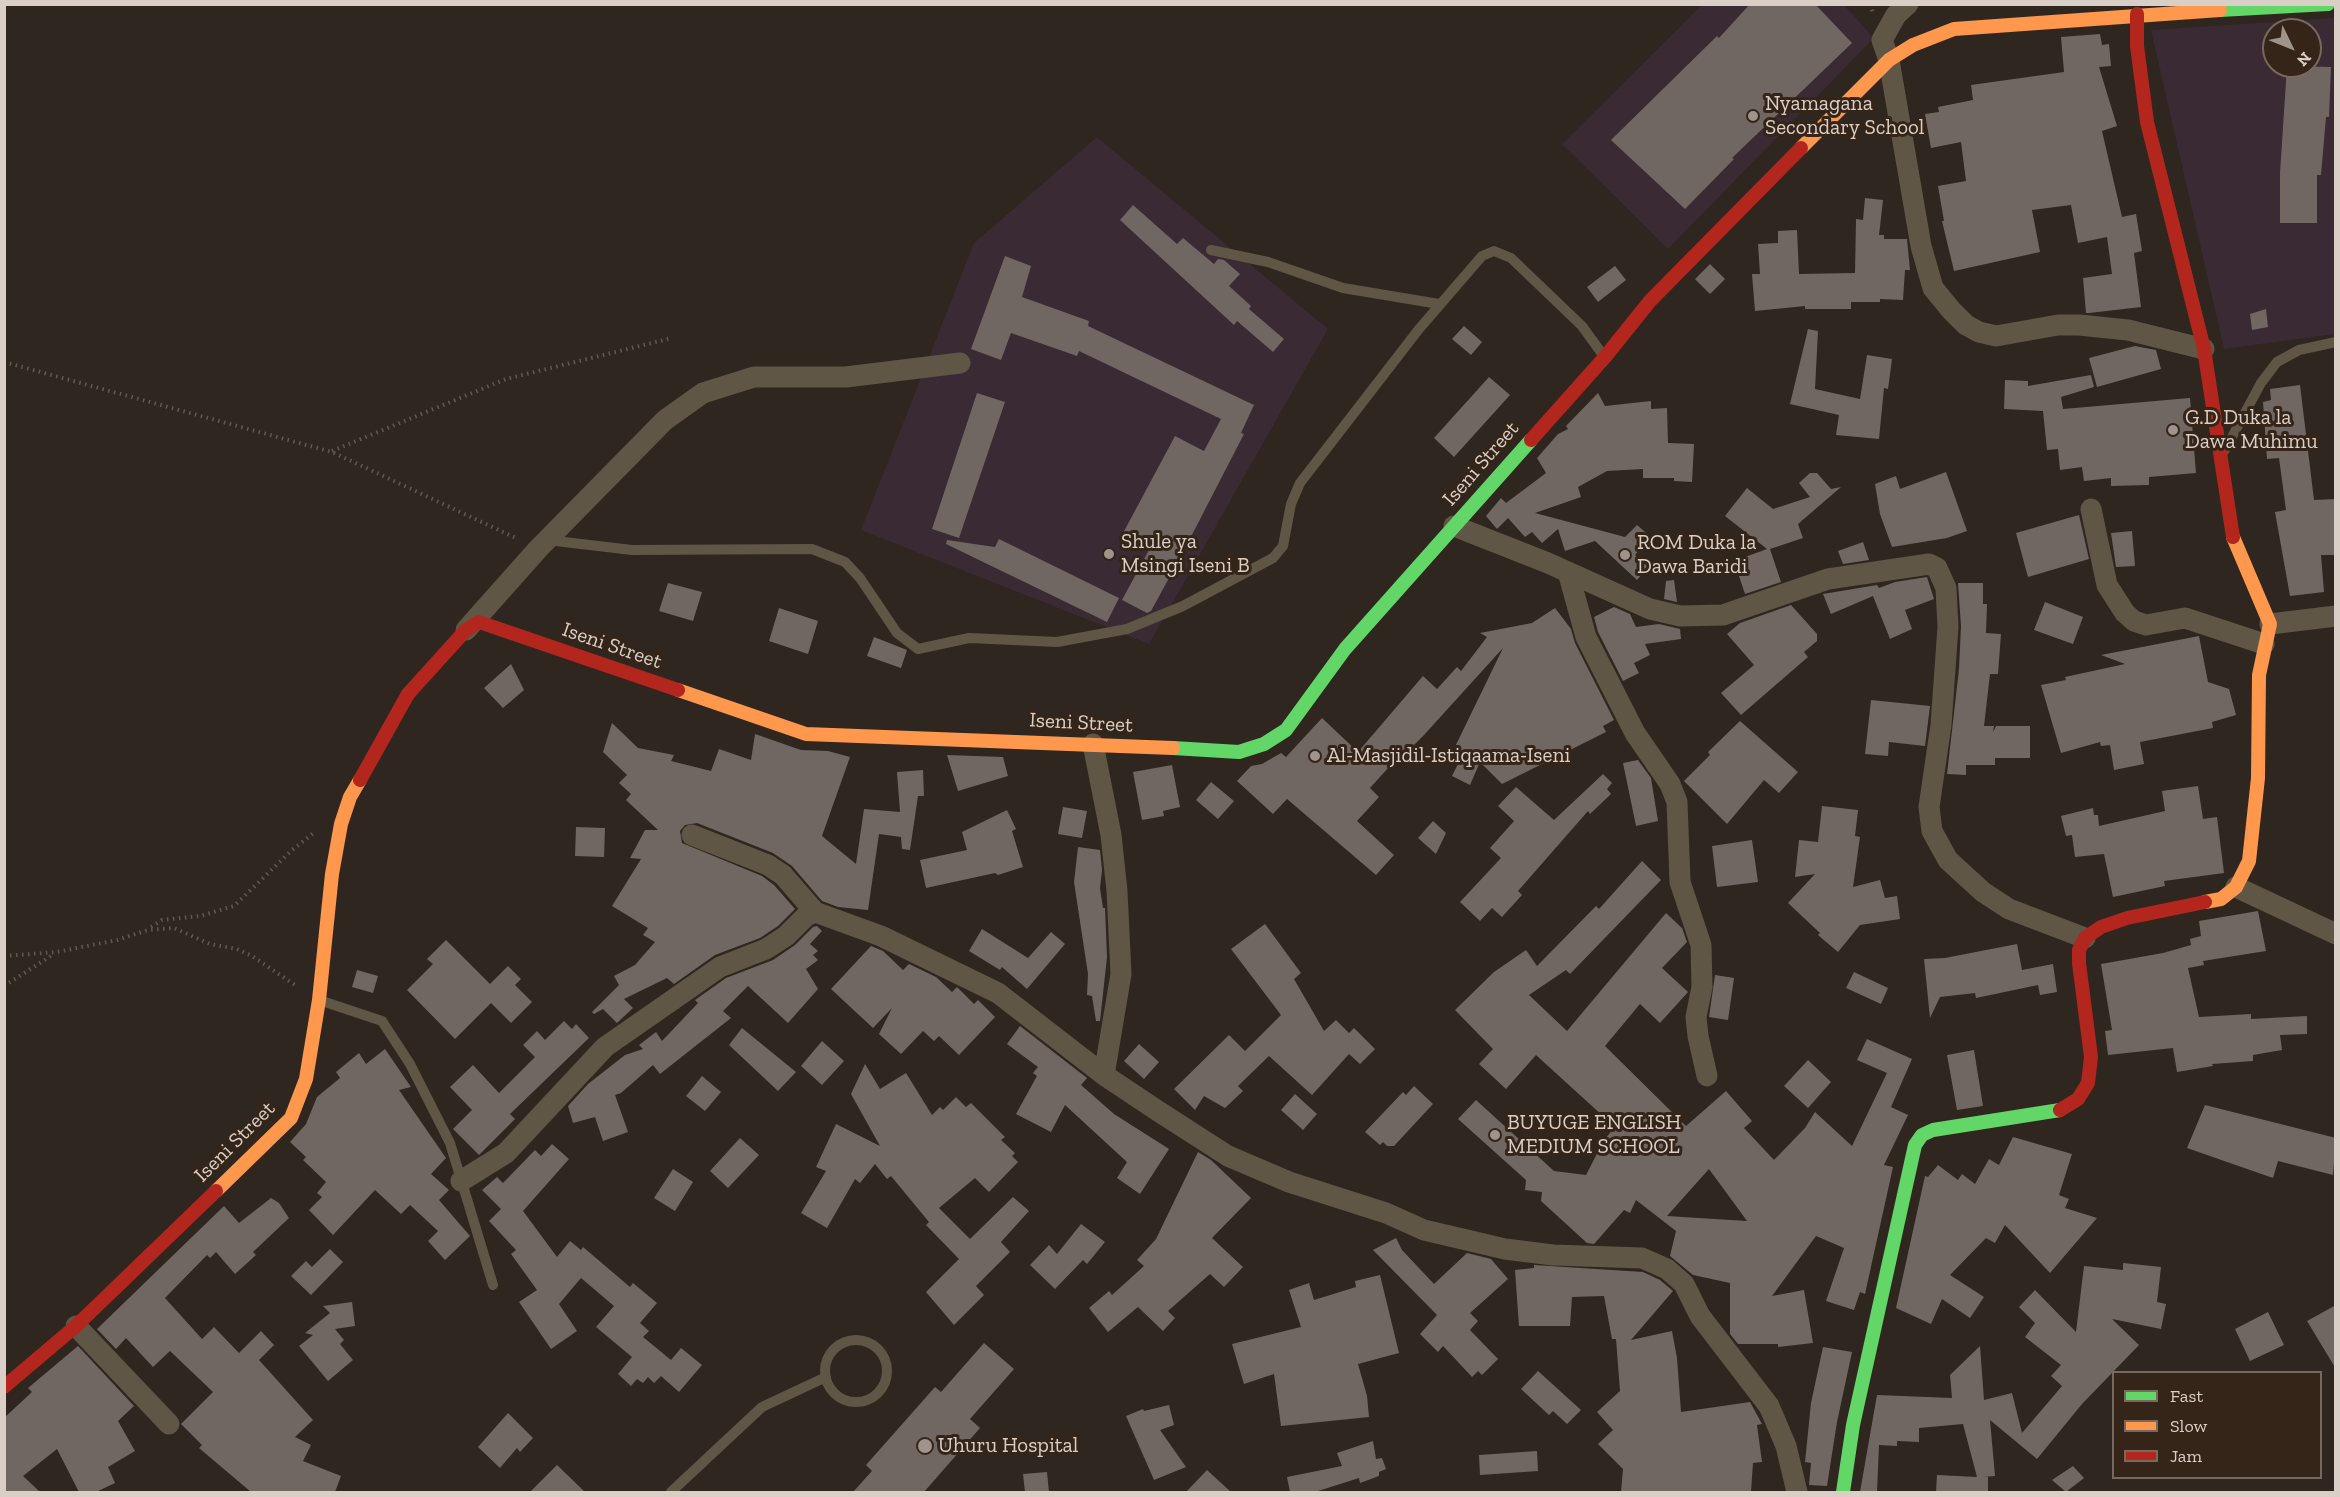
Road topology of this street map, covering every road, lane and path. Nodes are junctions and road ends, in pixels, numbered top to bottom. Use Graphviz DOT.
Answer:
graph roads {
  1 [pos="1908,4"];
  2 [pos="2328,4"];
  3 [pos="2137,14"];
  4 [pos="1889,60"];
  5 [pos="1211,250"];
  6 [pos="1439,304"];
  7 [pos="672,338"];
  8 [pos="2336,342"];
  9 [pos="2204,349"];
  10 [pos="1605,357"];
  11 [pos="4,362"];
  12 [pos="960,363"];
  13 [pos="332,452"];
  14 [pos="2220,460"];
  15 [pos="2091,509"];
  16 [pos="1454,526"];
  17 [pos="543,545"];
  18 [pos="1568,572"];
  19 [pos="2336,616"];
  20 [pos="466,630"];
  21 [pos="2267,634"];
  22 [pos="1093,744"];
  23 [pos="341,824"];
  24 [pos="692,835"];
  25 [pos="2236,887"];
  26 [pos="815,912"];
  27 [pos="148,930"];
  28 [pos="2336,934"];
  29 [pos="2085,938"];
  30 [pos="57,952"];
  31 [pos="4,956"];
  32 [pos="4,986"];
  33 [pos="319,1000"];
  34 [pos="1104,1075"];
  35 [pos="1707,1076"];
  36 [pos="461,1181"];
  37 [pos="493,1285"];
  38 [pos="76,1326"];
  39 [pos="826,1377"];
  40 [pos="7,1379"];
  41 [pos="169,1424"];
  42 [pos="671,1492"];
  43 [pos="1797,1492"];
  44 [pos="1843,1492"];
  1 -- 4 [label="street"];
  2 -- 3 [label="street, Iseni Street"];
  3 -- 4 [label="street, Iseni Street"];
  3 -- 9 [label="street"];
  4 -- 9 [label="street"];
  4 -- 10 [label="street, Iseni Street"];
  5 -- 6 [label="lane"];
  6 -- 10 [label="lane"];
  6 -- 17 [label="lane"];
  7 -- 13 [label="path"];
  8 -- 14 [label="lane"];
  9 -- 14 [label="street"];
  10 -- 16 [label="street, Iseni Street"];
  11 -- 13 [label="path"];
  12 -- 17 [label="street"];
  13 -- 17 [label="path"];
  14 -- 21 [label="street"];
  15 -- 21 [label="street"];
  16 -- 18 [label="street"];
  16 -- 22 [label="street, Iseni Street"];
  17 -- 20 [label="street"];
  18 -- 29 [label="street"];
  18 -- 35 [label="street"];
  19 -- 21 [label="street"];
  20 -- 22 [label="street, Iseni Street"];
  20 -- 23 [label="street, Iseni Street"];
  21 -- 25 [label="street"];
  22 -- 34 [label="street"];
  23 -- 27 [label="path"];
  23 -- 33 [label="street, Iseni Street"];
  24 -- 26 [label="street"];
  25 -- 28 [label="street"];
  25 -- 29 [label="street"];
  26 -- 34 [label="street"];
  26 -- 36 [label="street"];
  27 -- 30 [label="path"];
  27 -- 33 [label="path"];
  29 -- 44 [label="street"];
  30 -- 31 [label="path"];
  30 -- 32 [label="path"];
  33 -- 36 [label="lane"];
  33 -- 38 [label="street, Iseni Street"];
  34 -- 43 [label="street"];
  36 -- 37 [label="lane"];
  38 -- 40 [label="street, Iseni Street"];
  38 -- 41 [label="street"];
  39 -- 39 [label="lane"];
  39 -- 42 [label="lane"];
}
